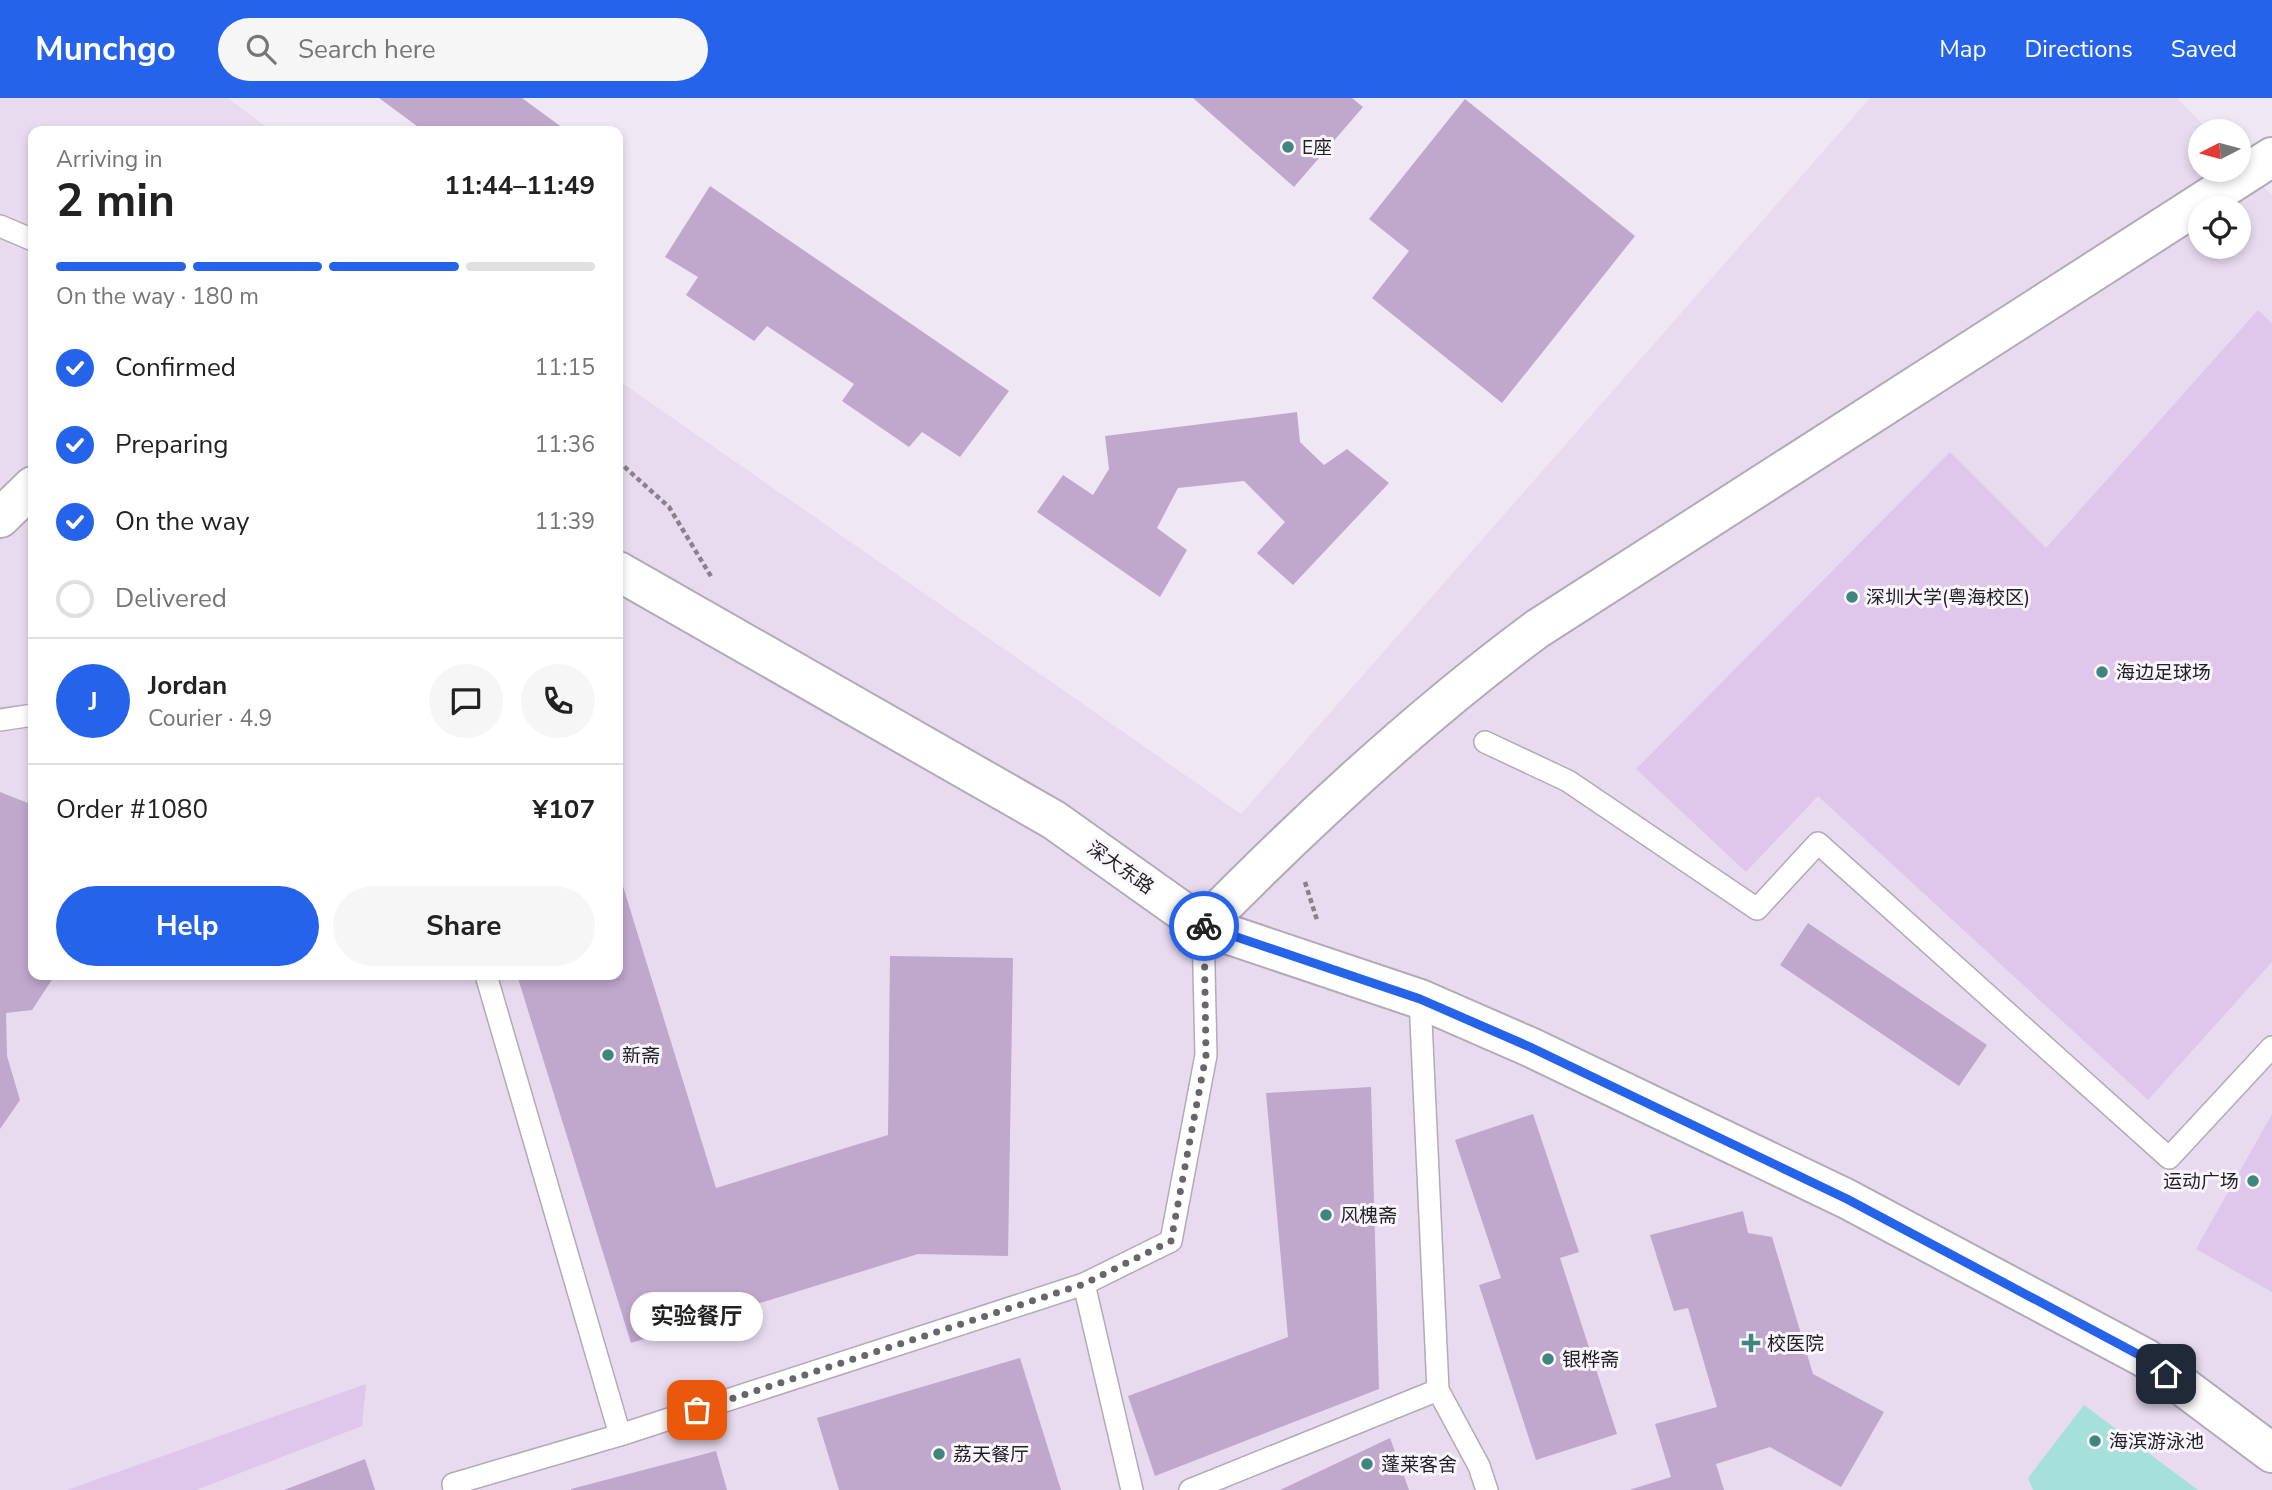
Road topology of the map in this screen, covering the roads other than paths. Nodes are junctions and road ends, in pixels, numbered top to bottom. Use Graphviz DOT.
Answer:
graph roads {
  1 [pos="2272,157"];
  2 [pos="0,226"];
  3 [pos="28,238"];
  4 [pos="28,491"];
  5 [pos="0,518"];
  6 [pos="623,574"];
  7 [pos="28,716"];
  8 [pos="0,720"];
  9 [pos="1485,741"];
  10 [pos="1203,926"];
  11 [pos="487,980"];
  12 [pos="1420,999"];
  13 [pos="2272,1047"];
  14 [pos="1084,1284"];
  15 [pos="1438,1390"];
  16 [pos="620,1436"];
  17 [pos="2272,1453"];
  18 [pos="454,1490"];
  19 [pos="1132,1490"];
  20 [pos="1190,1490"];
  21 [pos="1487,1490"];
  1 -- 10 [label="street"];
  2 -- 3 [label="lane"];
  4 -- 5 [label="street"];
  6 -- 10 [label="street, 深大东路"];
  7 -- 8 [label="lane"];
  9 -- 13 [label="lane"];
  10 -- 12 [label="street, 深大东路"];
  10 -- 14 [label="lane"];
  11 -- 16 [label="lane"];
  12 -- 15 [label="lane"];
  12 -- 17 [label="street, 深大东路"];
  14 -- 16 [label="lane"];
  14 -- 19 [label="lane"];
  15 -- 20 [label="lane"];
  15 -- 21 [label="lane"];
  16 -- 18 [label="lane"];
}
